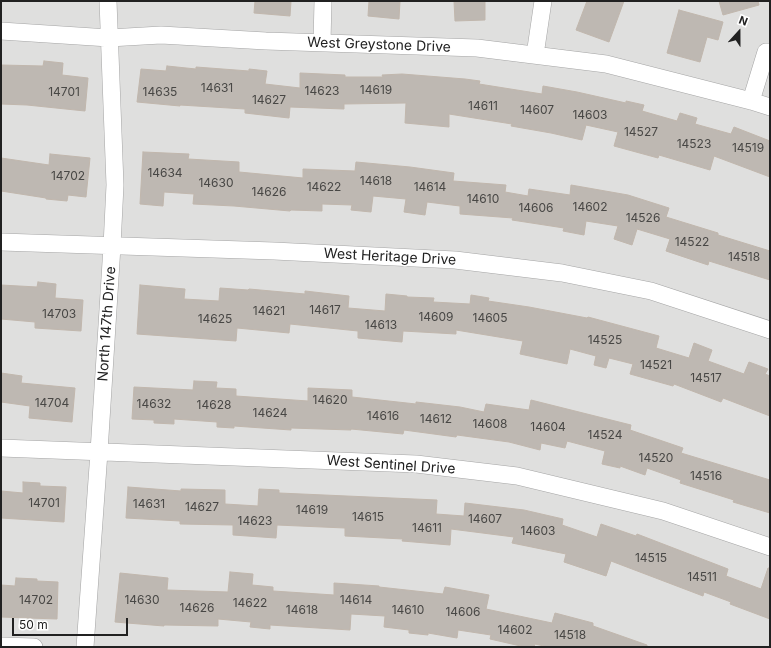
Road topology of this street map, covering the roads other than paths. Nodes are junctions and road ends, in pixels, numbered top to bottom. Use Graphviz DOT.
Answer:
graph roads {
  1 [pos="108,1"];
  2 [pos="323,1"];
  3 [pos="543,1"];
  4 [pos="1,31"];
  5 [pos="109,38"];
  6 [pos="322,42"];
  7 [pos="766,52"];
  8 [pos="535,55"];
  9 [pos="751,101"];
  10 [pos="770,107"];
  11 [pos="1,242"];
  12 [pos="112,246"];
  13 [pos="770,330"];
  14 [pos="1,448"];
  15 [pos="99,452"];
  16 [pos="770,547"];
  17 [pos="1,646"];
  18 [pos="34,647"];
  19 [pos="85,647"];
  1 -- 5 [label="street, North 147th Drive"];
  2 -- 6 [label="street"];
  3 -- 8 [label="street"];
  4 -- 5 [label="street, West Greystone Drive"];
  5 -- 6 [label="street, West Greystone Drive"];
  5 -- 12 [label="street, North 147th Drive"];
  6 -- 8 [label="street, West Greystone Drive"];
  7 -- 9 [label="street"];
  8 -- 9 [label="street, West Greystone Drive"];
  9 -- 10 [label="street, West Greystone Drive"];
  11 -- 12 [label="street, West Heritage Drive"];
  12 -- 13 [label="street, West Heritage Drive"];
  12 -- 15 [label="street, North 147th Drive"];
  14 -- 15 [label="street, West Sentinel Drive"];
  15 -- 16 [label="street, West Sentinel Drive"];
  15 -- 19 [label="street, North 147th Drive"];
  17 -- 18 [label="street"];
}
